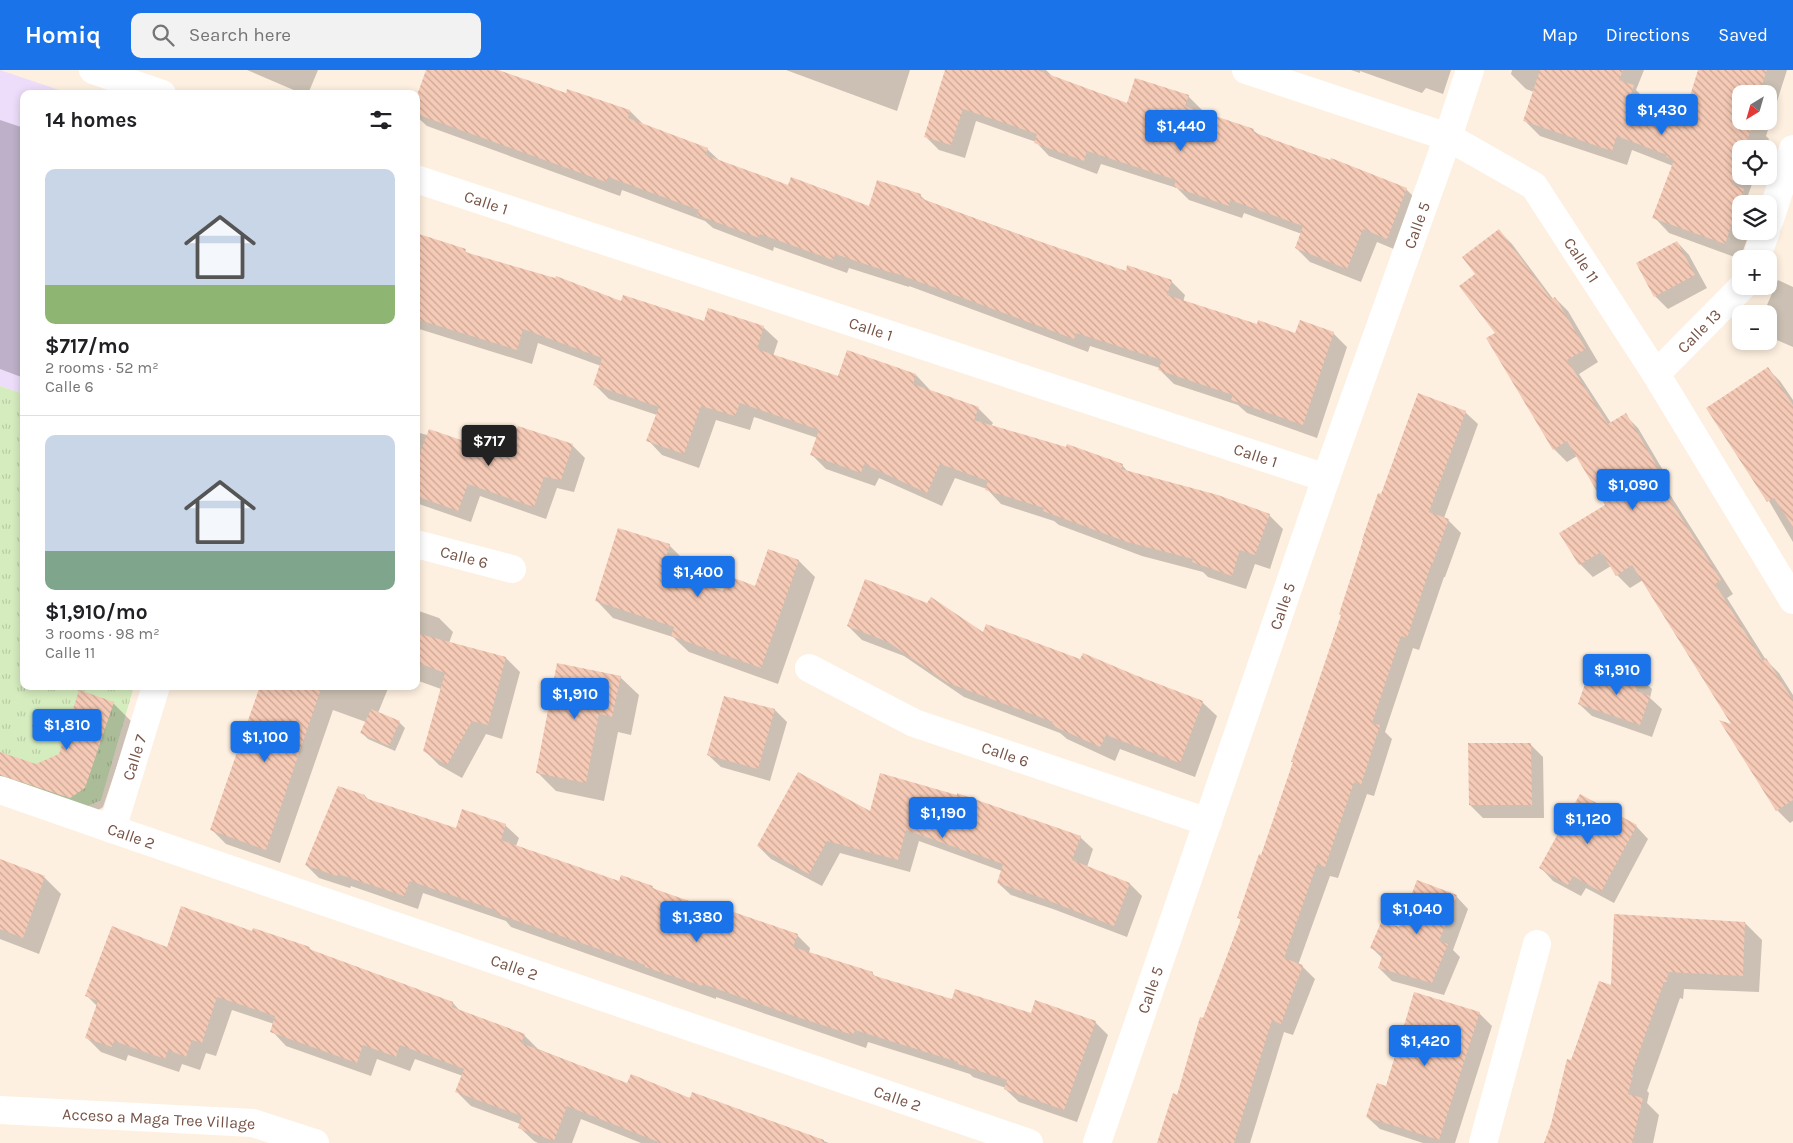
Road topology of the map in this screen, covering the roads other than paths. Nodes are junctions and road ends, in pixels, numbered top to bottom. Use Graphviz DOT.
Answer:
graph roads {
  1 [pos="93,70"];
  2 [pos="1246,70"];
  3 [pos="1470,70"];
  4 [pos="150,90"];
  5 [pos="1448,137"];
  6 [pos="1793,149"];
  7 [pos="420,180"];
  8 [pos="1777,198"];
  9 [pos="1734,295"];
  10 [pos="1656,374"];
  11 [pos="1326,478"];
  12 [pos="420,545"];
  13 [pos="512,569"];
  14 [pos="1793,600"];
  15 [pos="809,668"];
  16 [pos="155,690"];
  17 [pos="0,790"];
  18 [pos="1208,822"];
  19 [pos="112,829"];
  20 [pos="1537,944"];
  21 [pos="0,1110"];
  22 [pos="315,1143"];
  23 [pos="1029,1143"];
  24 [pos="1097,1143"];
  25 [pos="1483,1143"];
  1 -- 4 [label="street"];
  2 -- 5 [label="street, Calle 11"];
  3 -- 5 [label="street, Calle 5"];
  5 -- 10 [label="street, Calle 11"];
  5 -- 11 [label="street, Calle 5"];
  6 -- 8 [label="street"];
  7 -- 11 [label="street, Calle 1"];
  9 -- 10 [label="street, Calle 13"];
  10 -- 14 [label="street, Calle 11"];
  11 -- 18 [label="street, Calle 5"];
  12 -- 13 [label="street, Calle 6"];
  15 -- 18 [label="street, Calle 6"];
  16 -- 19 [label="street, Calle 7"];
  17 -- 19 [label="street, Calle 2"];
  18 -- 24 [label="street, Calle 5"];
  19 -- 23 [label="street, Calle 2"];
  20 -- 25 [label="street"];
  21 -- 22 [label="street, Acceso a Maga Tree Village"];
}
